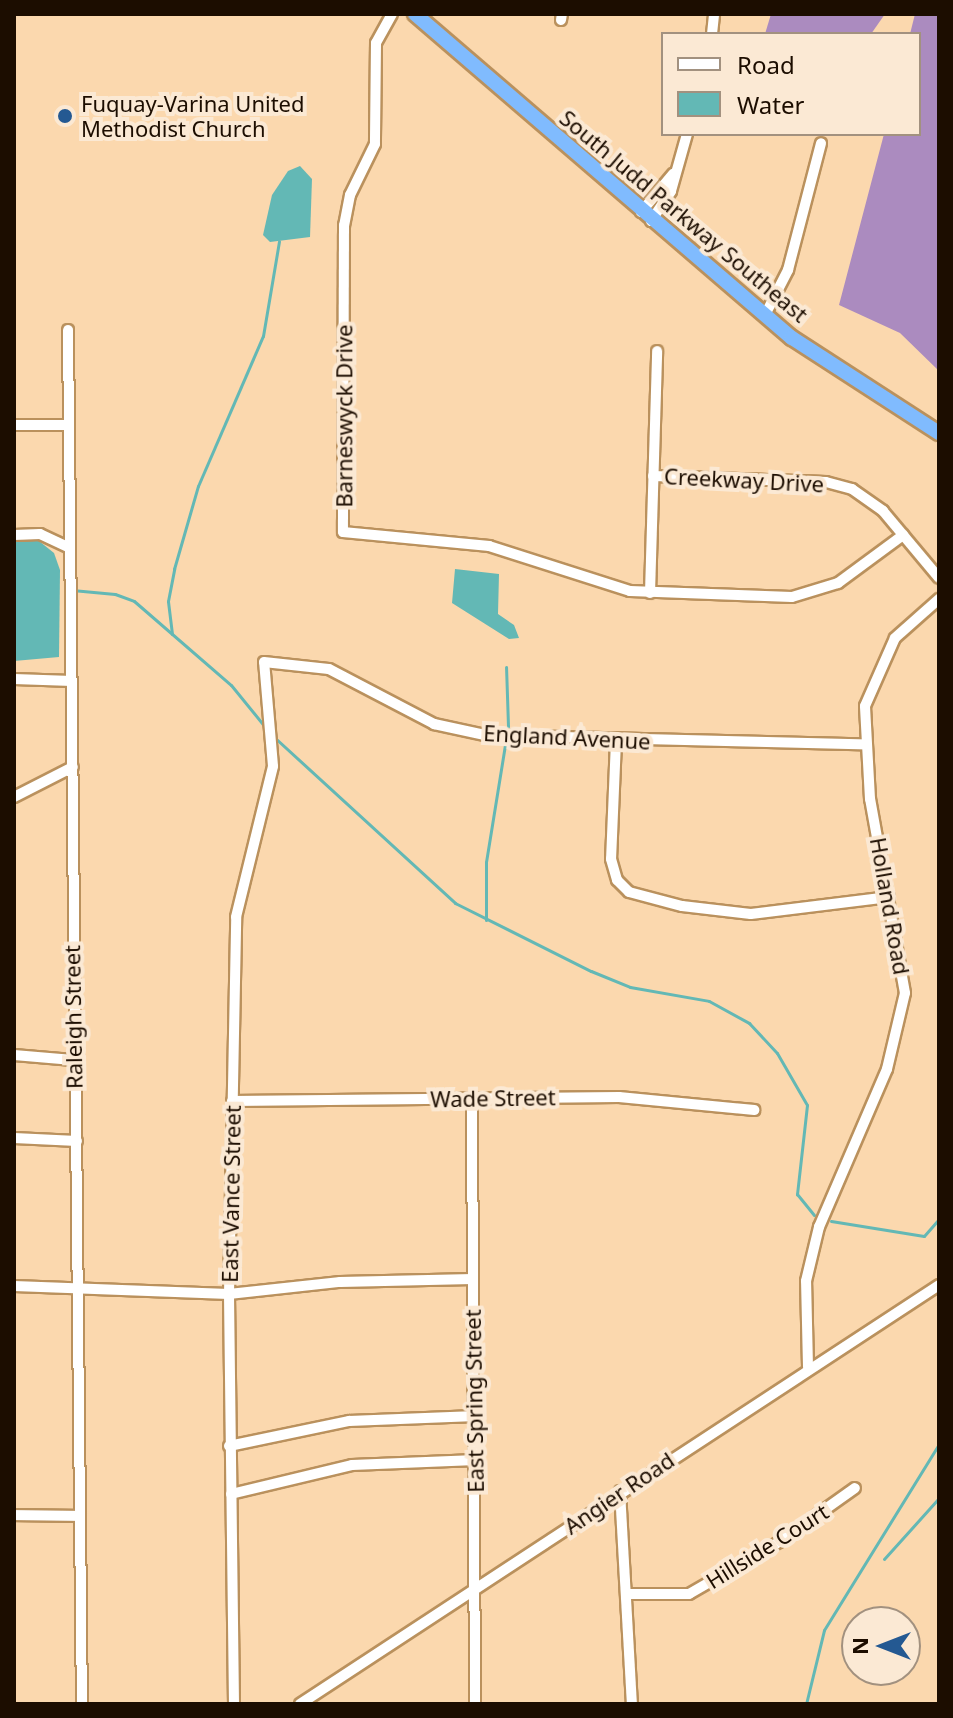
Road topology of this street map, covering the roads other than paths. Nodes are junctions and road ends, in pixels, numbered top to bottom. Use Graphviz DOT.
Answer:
graph roads {
  1 [pos="392,14"];
  2 [pos="415,14"];
  3 [pos="686,136"];
  4 [pos="821,143"];
  5 [pos="646,216"];
  6 [pos="765,315"];
  7 [pos="68,330"];
  8 [pos="657,351"];
  9 [pos="14,425"];
  10 [pos="69,425"];
  11 [pos="939,433"];
  12 [pos="653,476"];
  13 [pos="14,535"];
  14 [pos="903,535"];
  15 [pos="70,548"];
  16 [pos="939,578"];
  17 [pos="650,593"];
  18 [pos="939,599"];
  19 [pos="14,679"];
  20 [pos="72,681"];
  21 [pos="267,689"];
  22 [pos="616,741"];
  23 [pos="864,744"];
  24 [pos="73,767"];
  25 [pos="14,797"];
  26 [pos="889,897"];
  27 [pos="14,1055"];
  28 [pos="73,1060"];
  29 [pos="472,1098"];
  30 [pos="232,1101"];
  31 [pos="754,1110"];
  32 [pos="14,1138"];
  33 [pos="77,1141"];
  34 [pos="473,1279"];
  35 [pos="939,1285"];
  36 [pos="14,1286"];
  37 [pos="78,1288"];
  38 [pos="229,1294"];
  39 [pos="808,1367"];
  40 [pos="476,1416"];
  41 [pos="229,1446"];
  42 [pos="476,1460"];
  43 [pos="855,1488"];
  44 [pos="620,1491"];
  45 [pos="231,1494"];
  46 [pos="14,1515"];
  47 [pos="80,1516"];
  48 [pos="474,1590"];
  49 [pos="627,1594"];
  50 [pos="82,1704"];
  51 [pos="234,1704"];
  52 [pos="300,1704"];
  53 [pos="475,1704"];
  54 [pos="632,1704"];
  1 -- 17 [label="street, Barneswyck Drive"];
  2 -- 5 [label="highway, South Judd Parkway Southeast"];
  3 -- 5 [label="street"];
  4 -- 6 [label="street"];
  5 -- 6 [label="highway, South Judd Parkway Southeast"];
  6 -- 11 [label="highway, South Judd Parkway Southeast"];
  7 -- 10 [label="street, Raleigh Street"];
  8 -- 12 [label="street"];
  9 -- 10 [label="street"];
  10 -- 15 [label="street, Raleigh Street"];
  12 -- 14 [label="street, Creekway Drive"];
  12 -- 17 [label="street"];
  13 -- 15 [label="street"];
  14 -- 16 [label="street, Creekway Drive"];
  14 -- 17 [label="street, Barneswyck Drive"];
  15 -- 20 [label="street, Raleigh Street"];
  18 -- 23 [label="street, Holland Road"];
  19 -- 20 [label="street"];
  20 -- 24 [label="street, Raleigh Street"];
  21 -- 22 [label="street, England Avenue"];
  21 -- 30 [label="street, East Vance Street"];
  22 -- 23 [label="street, England Avenue"];
  22 -- 26 [label="street"];
  23 -- 26 [label="street, Holland Road"];
  24 -- 25 [label="street"];
  24 -- 28 [label="street, Raleigh Street"];
  26 -- 39 [label="street, Holland Road"];
  27 -- 28 [label="street"];
  28 -- 33 [label="street, Raleigh Street"];
  29 -- 30 [label="street, Wade Street"];
  29 -- 31 [label="street, Wade Street"];
  29 -- 34 [label="street, East Spring Street"];
  30 -- 38 [label="street, East Vance Street"];
  32 -- 33 [label="street"];
  33 -- 37 [label="street, Raleigh Street"];
  34 -- 38 [label="street"];
  34 -- 40 [label="street, East Spring Street"];
  35 -- 39 [label="street, Angier Road"];
  36 -- 37 [label="street"];
  37 -- 38 [label="street"];
  37 -- 47 [label="street, Raleigh Street"];
  38 -- 41 [label="street, East Vance Street"];
  39 -- 44 [label="street, Angier Road"];
  40 -- 41 [label="street"];
  40 -- 42 [label="street, East Spring Street"];
  41 -- 45 [label="street, East Vance Street"];
  42 -- 45 [label="street"];
  42 -- 48 [label="street, East Spring Street"];
  43 -- 49 [label="street, Hillside Court"];
  44 -- 48 [label="street, Angier Road"];
  44 -- 49 [label="street"];
  45 -- 51 [label="street, East Vance Street"];
  46 -- 47 [label="street"];
  47 -- 50 [label="street, Raleigh Street"];
  48 -- 52 [label="street, Angier Road"];
  48 -- 53 [label="street, East Spring Street"];
  49 -- 54 [label="street"];
}
